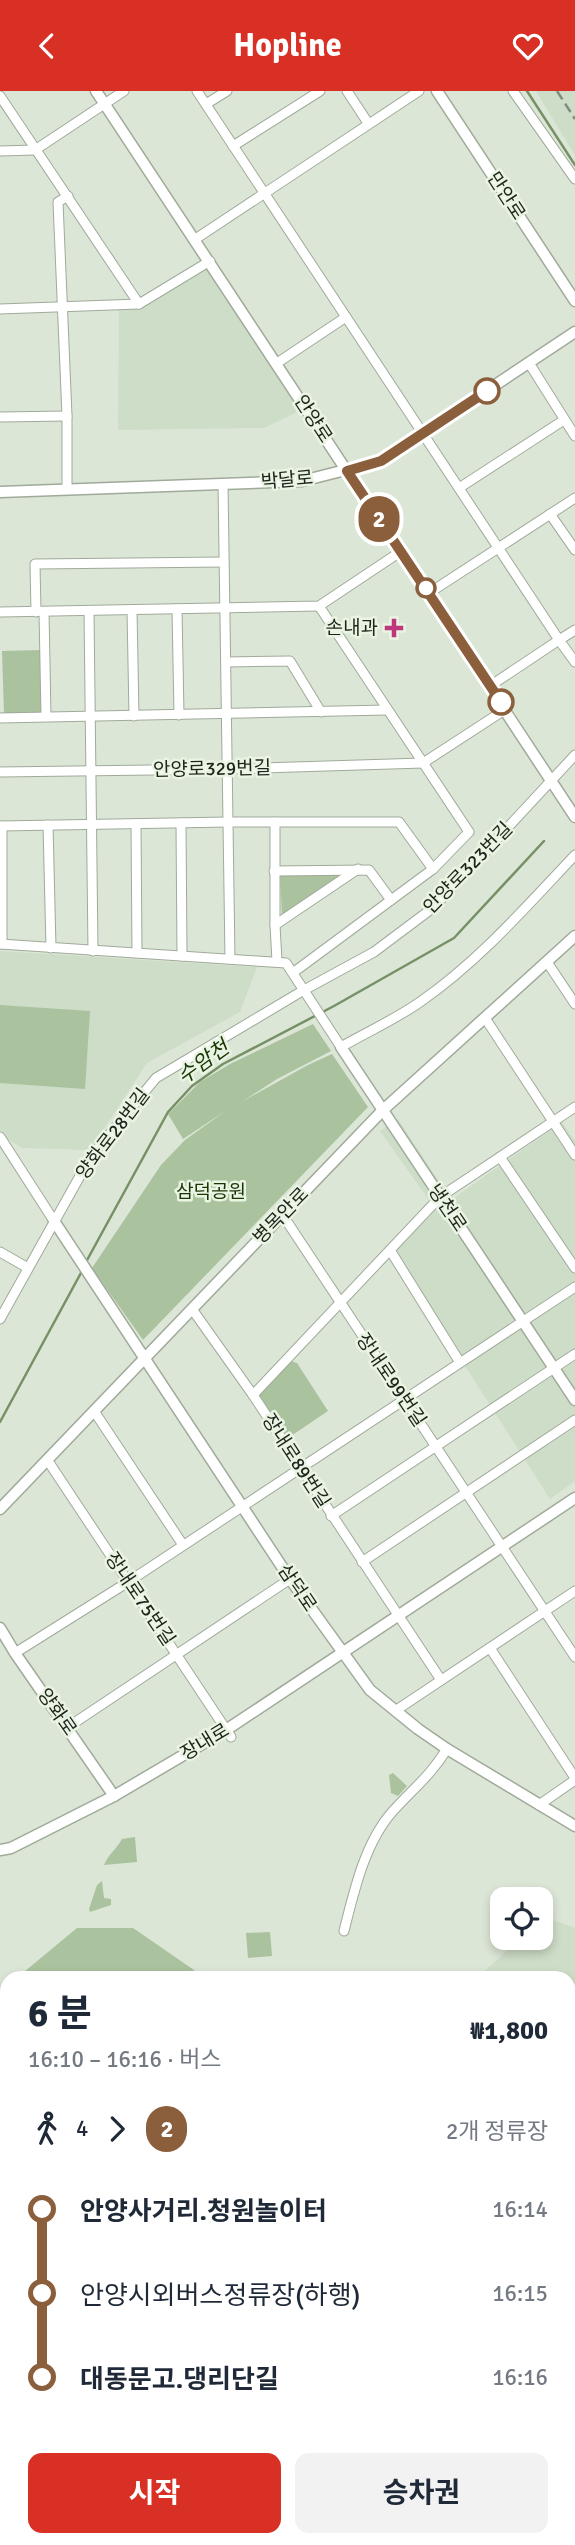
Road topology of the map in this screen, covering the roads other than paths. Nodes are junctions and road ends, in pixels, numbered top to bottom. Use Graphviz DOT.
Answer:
graph roads {
  1 [pos="96,91"];
  2 [pos="124,91"];
  3 [pos="197,91"];
  4 [pos="227,91"];
  5 [pos="320,91"];
  6 [pos="346,91"];
  7 [pos="419,91"];
  8 [pos="437,91"];
  9 [pos="513,91"];
  10 [pos="0,96"];
  11 [pos="105,104"];
  12 [pos="206,104"];
  13 [pos="368,123"];
  14 [pos="233,146"];
  15 [pos="35,150"];
  16 [pos="0,151"];
  17 [pos="575,179"];
  18 [pos="264,193"];
  19 [pos="68,196"];
  20 [pos="194,240"];
  21 [pos="210,261"];
  22 [pos="575,301"];
  23 [pos="139,304"];
  24 [pos="63,306"];
  25 [pos="0,309"];
  26 [pos="346,317"];
  27 [pos="575,333"];
  28 [pos="277,363"];
  29 [pos="529,363"];
  30 [pos="67,416"];
  31 [pos="0,417"];
  32 [pos="564,420"];
  33 [pos="423,434"];
  34 [pos="575,436"];
  35 [pos="347,471"];
  36 [pos="223,484"];
  37 [pos="459,488"];
  38 [pos="66,489"];
  39 [pos="0,492"];
  40 [pos="575,498"];
  41 [pos="550,514"];
  42 [pos="500,548"];
  43 [pos="575,550"];
  44 [pos="400,552"];
  45 [pos="224,562"];
  46 [pos="429,593"];
  47 [pos="318,607"];
  48 [pos="224,608"];
  49 [pos="177,609"];
  50 [pos="132,610"];
  51 [pos="89,611"];
  52 [pos="0,612"];
  53 [pos="40,612"];
  54 [pos="575,630"];
  55 [pos="559,640"];
  56 [pos="226,662"];
  57 [pos="575,662"];
  58 [pos="490,686"];
  59 [pos="506,709"];
  60 [pos="387,710"];
  61 [pos="321,712"];
  62 [pos="228,713"];
  63 [pos="179,715"];
  64 [pos="46,716"];
  65 [pos="90,716"];
  66 [pos="134,716"];
  67 [pos="0,718"];
  68 [pos="575,755"];
  69 [pos="423,763"];
  70 [pos="228,769"];
  71 [pos="91,771"];
  72 [pos="0,772"];
  73 [pos="551,779"];
  74 [pos="575,817"];
  75 [pos="228,822"];
  76 [pos="275,822"];
  77 [pos="181,823"];
  78 [pos="136,824"];
  79 [pos="48,825"];
  80 [pos="92,825"];
  81 [pos="1,826"];
  82 [pos="575,855"];
  83 [pos="358,869"];
  84 [pos="433,869"];
  85 [pos="274,870"];
  86 [pos="391,900"];
  87 [pos="275,925"];
  88 [pos="575,936"];
  89 [pos="1,944"];
  90 [pos="51,948"];
  91 [pos="93,951"];
  92 [pos="137,953"];
  93 [pos="182,956"];
  94 [pos="230,959"];
  95 [pos="277,961"];
  96 [pos="547,962"];
  97 [pos="294,972"];
  98 [pos="304,990"];
  99 [pos="575,1004"];
  100 [pos="485,1018"];
  101 [pos="341,1047"];
  102 [pos="575,1107"];
  103 [pos="383,1110"];
  104 [pos="553,1121"];
  105 [pos="0,1137"];
  106 [pos="575,1155"];
  107 [pos="500,1157"];
  108 [pos="440,1197"];
  109 [pos="282,1214"];
  110 [pos="54,1221"];
  111 [pos="390,1250"];
  112 [pos="0,1252"];
  113 [pos="28,1268"];
  114 [pos="575,1268"];
  115 [pos="575,1287"];
  116 [pos="340,1304"];
  117 [pos="192,1309"];
  118 [pos="0,1319"];
  119 [pos="522,1320"];
  120 [pos="575,1355"];
  121 [pos="144,1359"];
  122 [pos="459,1361"];
  123 [pos="554,1368"];
  124 [pos="253,1395"];
  125 [pos="403,1398"];
  126 [pos="575,1400"];
  127 [pos="94,1411"];
  128 [pos="575,1420"];
  129 [pos="437,1447"];
  130 [pos="48,1461"];
  131 [pos="299,1468"];
  132 [pos="467,1493"];
  133 [pos="575,1497"];
  134 [pos="242,1505"];
  135 [pos="0,1509"];
  136 [pos="331,1516"];
  137 [pos="183,1545"];
  138 [pos="501,1546"];
  139 [pos="362,1562"];
  140 [pos="290,1579"];
  141 [pos="128,1582"];
  142 [pos="575,1591"];
  143 [pos="545,1611"];
  144 [pos="398,1614"];
  145 [pos="0,1627"];
  146 [pos="490,1648"];
  147 [pos="341,1652"];
  148 [pos="15,1653"];
  149 [pos="177,1654"];
  150 [pos="575,1657"];
  151 [pos="441,1680"];
  152 [pos="395,1711"];
  153 [pos="68,1727"];
  154 [pos="228,1734"];
  155 [pos="447,1749"];
  156 [pos="575,1779"];
  157 [pos="114,1795"];
  158 [pos="539,1805"];
  159 [pos="575,1826"];
  160 [pos="0,1850"];
  161 [pos="344,1931"];
  1 -- 11 [label="street, 안양로"];
  2 -- 11 [label="street"];
  3 -- 12 [label="street"];
  4 -- 12 [label="street"];
  5 -- 14 [label="street"];
  6 -- 13 [label="street"];
  7 -- 13 [label="street"];
  8 -- 22 [label="street, 만안로"];
  9 -- 17 [label="street"];
  10 -- 15 [label="street"];
  11 -- 15 [label="street"];
  11 -- 20 [label="street, 안양로"];
  12 -- 14 [label="street"];
  13 -- 18 [label="street"];
  14 -- 18 [label="street"];
  15 -- 16 [label="street"];
  15 -- 19 [label="street"];
  18 -- 20 [label="street"];
  18 -- 26 [label="street"];
  19 -- 23 [label="street"];
  19 -- 24 [label="street"];
  20 -- 21 [label="street, 안양로"];
  21 -- 23 [label="street"];
  21 -- 28 [label="street, 안양로"];
  23 -- 24 [label="street"];
  24 -- 25 [label="street"];
  24 -- 30 [label="street"];
  26 -- 28 [label="street"];
  26 -- 33 [label="street"];
  27 -- 29 [label="street, 박달로"];
  28 -- 35 [label="street, 안양로"];
  29 -- 32 [label="street"];
  29 -- 33 [label="street, 박달로"];
  30 -- 31 [label="street"];
  30 -- 38 [label="street"];
  32 -- 34 [label="street"];
  32 -- 37 [label="street"];
  33 -- 35 [label="street, 박달로"];
  33 -- 37 [label="street"];
  35 -- 36 [label="street, 박달로"];
  35 -- 44 [label="street, 안양로"];
  36 -- 38 [label="street, 박달로"];
  36 -- 45 [label="street"];
  37 -- 42 [label="street"];
  38 -- 39 [label="street, 박달로"];
  40 -- 41 [label="street"];
  41 -- 42 [label="street"];
  41 -- 43 [label="street"];
  42 -- 46 [label="street"];
  42 -- 55 [label="street"];
  44 -- 46 [label="street, 안양로"];
  44 -- 47 [label="street"];
  45 -- 48 [label="street"];
  45 -- 53 [label="street"];
  46 -- 58 [label="street, 안양로"];
  47 -- 48 [label="street"];
  47 -- 60 [label="street"];
  48 -- 49 [label="street"];
  48 -- 56 [label="street"];
  49 -- 50 [label="street"];
  49 -- 63 [label="street"];
  50 -- 51 [label="street"];
  50 -- 66 [label="street"];
  51 -- 53 [label="street"];
  51 -- 65 [label="street"];
  52 -- 53 [label="street"];
  53 -- 64 [label="street"];
  54 -- 55 [label="street"];
  55 -- 57 [label="street"];
  55 -- 58 [label="street"];
  56 -- 61 [label="street"];
  56 -- 62 [label="street"];
  58 -- 59 [label="street, 안양로"];
  59 -- 69 [label="street"];
  59 -- 73 [label="street, 안양로"];
  60 -- 61 [label="street"];
  60 -- 69 [label="street"];
  61 -- 62 [label="street"];
  62 -- 63 [label="street"];
  62 -- 70 [label="street"];
  63 -- 66 [label="street"];
  64 -- 65 [label="street"];
  64 -- 67 [label="street"];
  65 -- 66 [label="street"];
  65 -- 71 [label="street"];
  68 -- 73 [label="street, 안양로323번길"];
  69 -- 70 [label="street, 안양로329번길"];
  69 -- 84 [label="street"];
  70 -- 71 [label="street, 안양로329번길"];
  70 -- 75 [label="street"];
  71 -- 72 [label="street, 안양로329번길"];
  71 -- 80 [label="street"];
  73 -- 74 [label="street, 안양로"];
  73 -- 98 [label="street, 안양로323번길"];
  75 -- 76 [label="street"];
  75 -- 77 [label="street"];
  75 -- 94 [label="street"];
  76 -- 84 [label="street"];
  76 -- 85 [label="street"];
  77 -- 78 [label="street"];
  77 -- 93 [label="street"];
  78 -- 80 [label="street"];
  78 -- 92 [label="street"];
  79 -- 80 [label="street"];
  79 -- 81 [label="street"];
  79 -- 90 [label="street"];
  80 -- 91 [label="street"];
  81 -- 89 [label="street"];
  82 -- 101 [label="street"];
  83 -- 85 [label="street"];
  83 -- 86 [label="street"];
  83 -- 87 [label="street"];
  84 -- 86 [label="street"];
  85 -- 87 [label="street"];
  86 -- 97 [label="street"];
  87 -- 95 [label="street"];
  88 -- 96 [label="street, 병목안로"];
  89 -- 90 [label="street"];
  90 -- 91 [label="street"];
  91 -- 92 [label="street"];
  92 -- 93 [label="street"];
  93 -- 94 [label="street"];
  94 -- 95 [label="street"];
  95 -- 97 [label="street"];
  96 -- 99 [label="street"];
  96 -- 100 [label="street, 병목안로"];
  97 -- 98 [label="street"];
  98 -- 101 [label="street"];
  98 -- 110 [label="street, 양화로28번길"];
  100 -- 103 [label="street, 병목안로"];
  100 -- 104 [label="street"];
  101 -- 103 [label="street, 냉천로"];
  102 -- 104 [label="street"];
  103 -- 108 [label="street, 냉천로"];
  103 -- 109 [label="street, 병목안로"];
  104 -- 106 [label="street"];
  104 -- 107 [label="street"];
  105 -- 110 [label="street"];
  107 -- 108 [label="street"];
  107 -- 114 [label="street"];
  108 -- 111 [label="street"];
  108 -- 119 [label="street, 냉천로"];
  109 -- 116 [label="street, 장내로99번길"];
  109 -- 117 [label="street, 병목안로"];
  110 -- 113 [label="street, 양화로28번길"];
  110 -- 121 [label="street, 삼덕로"];
  111 -- 116 [label="street"];
  111 -- 122 [label="street"];
  112 -- 113 [label="street"];
  113 -- 118 [label="street, 양화로28번길"];
  115 -- 119 [label="street"];
  116 -- 124 [label="street"];
  116 -- 125 [label="street, 장내로99번길"];
  117 -- 121 [label="street, 병목안로"];
  117 -- 124 [label="street, 장내로89번길"];
  119 -- 122 [label="street"];
  119 -- 123 [label="street, 냉천로"];
  120 -- 123 [label="street"];
  121 -- 127 [label="street, 병목안로"];
  121 -- 134 [label="street, 삼덕로"];
  122 -- 125 [label="street"];
  123 -- 126 [label="street, 냉천로"];
  123 -- 129 [label="street"];
  124 -- 131 [label="street, 장내로89번길"];
  125 -- 129 [label="street, 장내로99번길"];
  125 -- 131 [label="street"];
  127 -- 130 [label="street, 병목안로"];
  127 -- 137 [label="street"];
  128 -- 132 [label="street"];
  129 -- 132 [label="street, 장내로99번길"];
  129 -- 136 [label="street"];
  130 -- 135 [label="street, 병목안로"];
  130 -- 141 [label="street, 장내로75번길"];
  131 -- 134 [label="street"];
  131 -- 136 [label="street, 장내로89번길"];
  132 -- 138 [label="street, 장내로99번길"];
  132 -- 139 [label="street"];
  133 -- 138 [label="street, 장내로"];
  134 -- 137 [label="street"];
  134 -- 140 [label="street, 삼덕로"];
  136 -- 139 [label="street, 장내로89번길"];
  137 -- 141 [label="street"];
  138 -- 143 [label="street, 장내로99번길"];
  138 -- 144 [label="street, 장내로"];
  139 -- 144 [label="street, 장내로89번길"];
  140 -- 147 [label="street, 삼덕로"];
  140 -- 149 [label="street"];
  141 -- 148 [label="street"];
  141 -- 149 [label="street, 장내로75번길"];
  142 -- 143 [label="street"];
  143 -- 146 [label="street"];
  143 -- 150 [label="street, 장내로99번길"];
  144 -- 147 [label="street, 장내로"];
  144 -- 151 [label="street"];
  145 -- 148 [label="street, 양화로"];
  146 -- 151 [label="street"];
  146 -- 156 [label="street"];
  147 -- 152 [label="street, 삼덕로"];
  147 -- 154 [label="street, 장내로"];
  148 -- 153 [label="street, 양화로"];
  149 -- 153 [label="street"];
  149 -- 154 [label="street, 장내로75번길"];
  151 -- 152 [label="street"];
  152 -- 155 [label="street, 삼덕로"];
  153 -- 157 [label="street, 양화로"];
  154 -- 157 [label="street, 장내로"];
  155 -- 158 [label="street, 삼덕로"];
  155 -- 161 [label="street"];
  156 -- 158 [label="street"];
  157 -- 160 [label="street, 장내로"];
  158 -- 159 [label="street, 삼덕로"];
}
